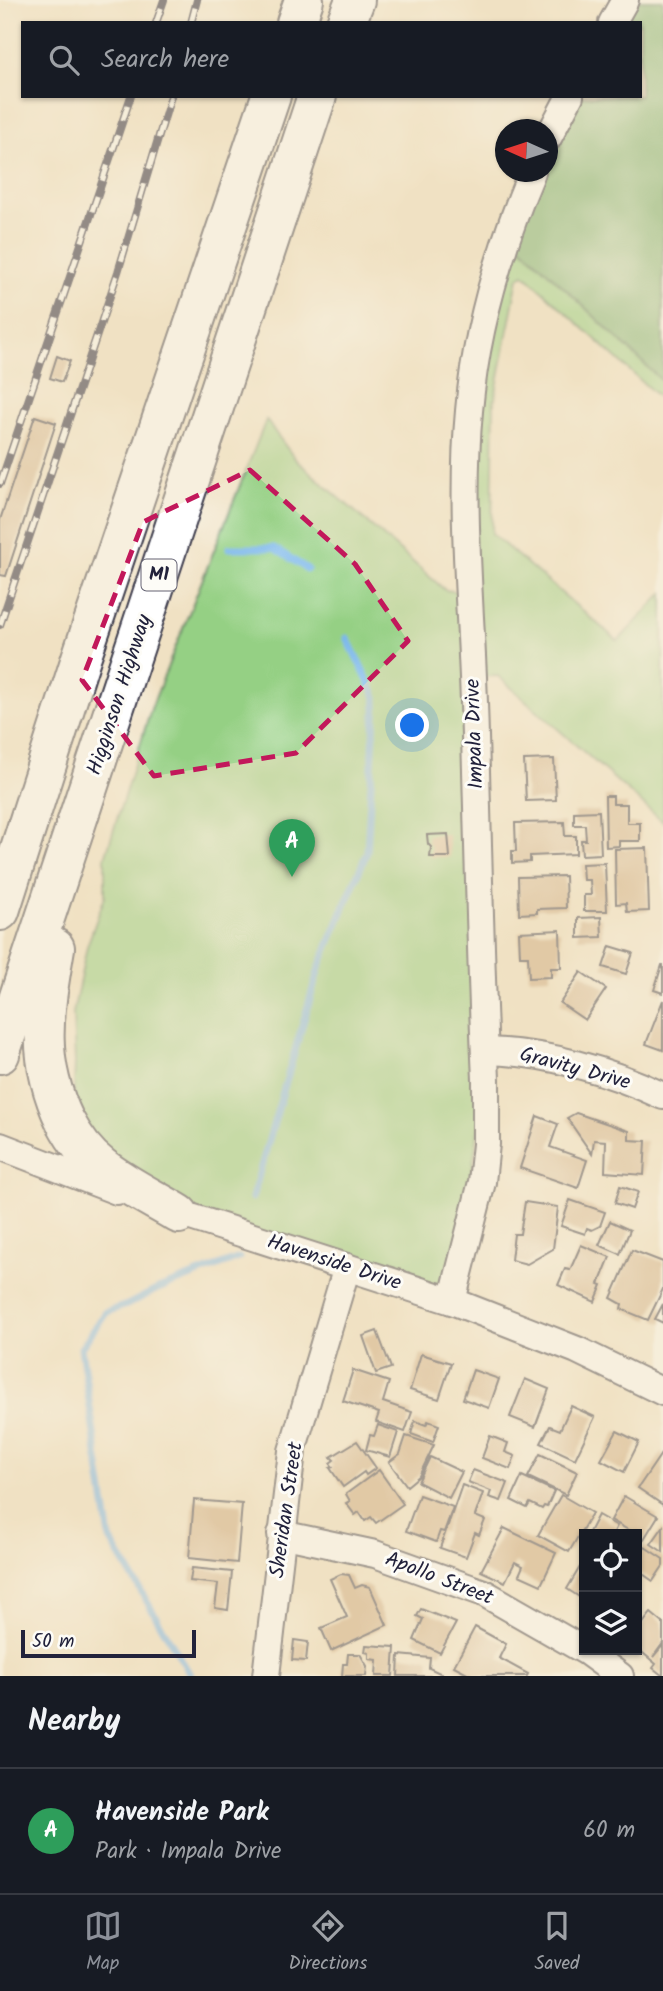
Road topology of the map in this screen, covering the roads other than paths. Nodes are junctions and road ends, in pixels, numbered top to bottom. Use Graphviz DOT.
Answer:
graph roads {
  1 [pos="304,0"];
  2 [pos="355,0"];
  3 [pos="625,0"];
  4 [pos="297,21"];
  5 [pos="347,21"];
  6 [pos="613,21"];
  7 [pos="270,98"];
  8 [pos="316,98"];
  9 [pos="569,98"];
  10 [pos="558,119"];
  11 [pos="528,182"];
  12 [pos="74,835"];
  13 [pos="0,911"];
  14 [pos="485,1051"];
  15 [pos="0,1054"];
  16 [pos="663,1096"];
  17 [pos="0,1146"];
  18 [pos="179,1214"];
  19 [pos="347,1267"];
  20 [pos="452,1301"];
  21 [pos="663,1392"];
  22 [pos="281,1534"];
  23 [pos="266,1676"];
  24 [pos="620,1676"];
  1 -- 4 [label="highway"];
  2 -- 5 [label="highway"];
  3 -- 6 [label="street"];
  7 -- 13 [label="highway, M1"];
  8 -- 12 [label="highway, Higginson Highway / M1"];
  9 -- 10 [label="street"];
  11 -- 14 [label="street, Impala Drive"];
  12 -- 15 [label="highway, Higginson Highway / M1"];
  12 -- 18 [label="highway"];
  14 -- 16 [label="street, Gravity Drive"];
  14 -- 20 [label="street, Impala Drive"];
  17 -- 18 [label="street, Havenside Drive"];
  18 -- 19 [label="street, Havenside Drive"];
  19 -- 20 [label="street, Havenside Drive"];
  19 -- 22 [label="street, Sheridan Street"];
  20 -- 21 [label="street, Havenside Drive"];
  22 -- 23 [label="street, Sheridan Street"];
  22 -- 24 [label="street, Apollo Street"];
}
